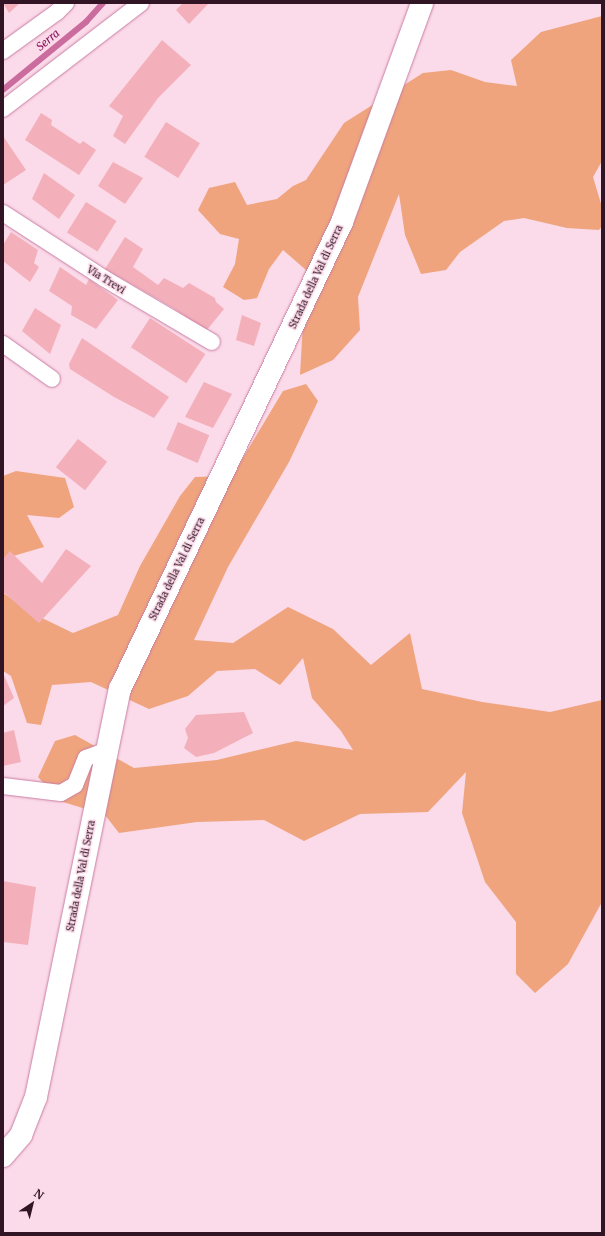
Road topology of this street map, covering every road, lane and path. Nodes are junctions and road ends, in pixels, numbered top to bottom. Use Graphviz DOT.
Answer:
graph roads {
  1 [pos="66,3"];
  2 [pos="141,3"];
  3 [pos="422,3"];
  4 [pos="3,51"];
  5 [pos="3,109"];
  6 [pos="3,213"];
  7 [pos="212,342"];
  8 [pos="3,344"];
  9 [pos="52,379"];
  10 [pos="108,750"];
  11 [pos="3,786"];
  12 [pos="3,1156"];
  1 -- 4 [label="street"];
  2 -- 5 [label="street"];
  3 -- 10 [label="street, Strada della Val di Serra"];
  6 -- 7 [label="street, Via Trevi"];
  8 -- 9 [label="street"];
  10 -- 11 [label="street"];
  10 -- 12 [label="street, Strada della Val di Serra"];
}
